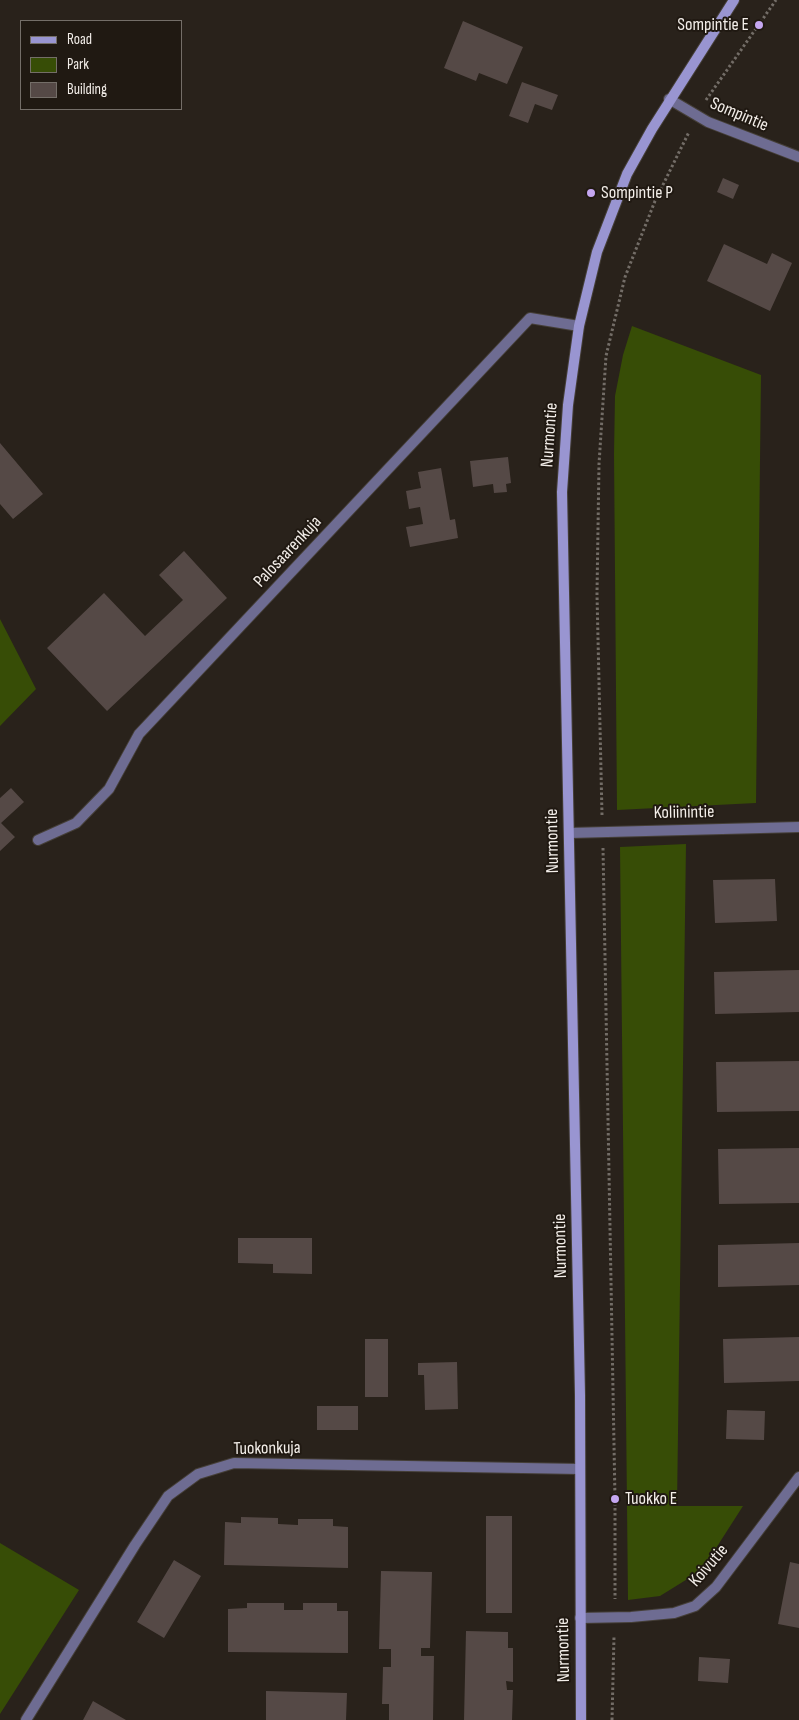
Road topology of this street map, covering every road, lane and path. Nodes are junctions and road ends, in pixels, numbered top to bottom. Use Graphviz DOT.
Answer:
graph roads {
  1 [pos="734,0"];
  2 [pos="669,99"];
  3 [pos="799,157"];
  4 [pos="579,326"];
  5 [pos="799,827"];
  6 [pos="569,833"];
  7 [pos="38,840"];
  8 [pos="580,1469"];
  9 [pos="799,1477"];
  10 [pos="794,1493"];
  11 [pos="580,1618"];
  12 [pos="26,1720"];
  13 [pos="581,1720"];
  1 -- 2 [label="main road, Nurmontie"];
  2 -- 3 [label="street, Sompintie"];
  2 -- 4 [label="main road, Nurmontie"];
  4 -- 6 [label="main road, Nurmontie"];
  4 -- 7 [label="street, Palosaarenkuja"];
  5 -- 6 [label="street, Koliinintie"];
  6 -- 8 [label="main road, Nurmontie"];
  8 -- 11 [label="main road, Nurmontie"];
  8 -- 12 [label="street, Tuokonkuja"];
  9 -- 10 [label="street, Koivutie"];
  10 -- 11 [label="street, Koivutie"];
  11 -- 13 [label="main road, Nurmontie"];
}
